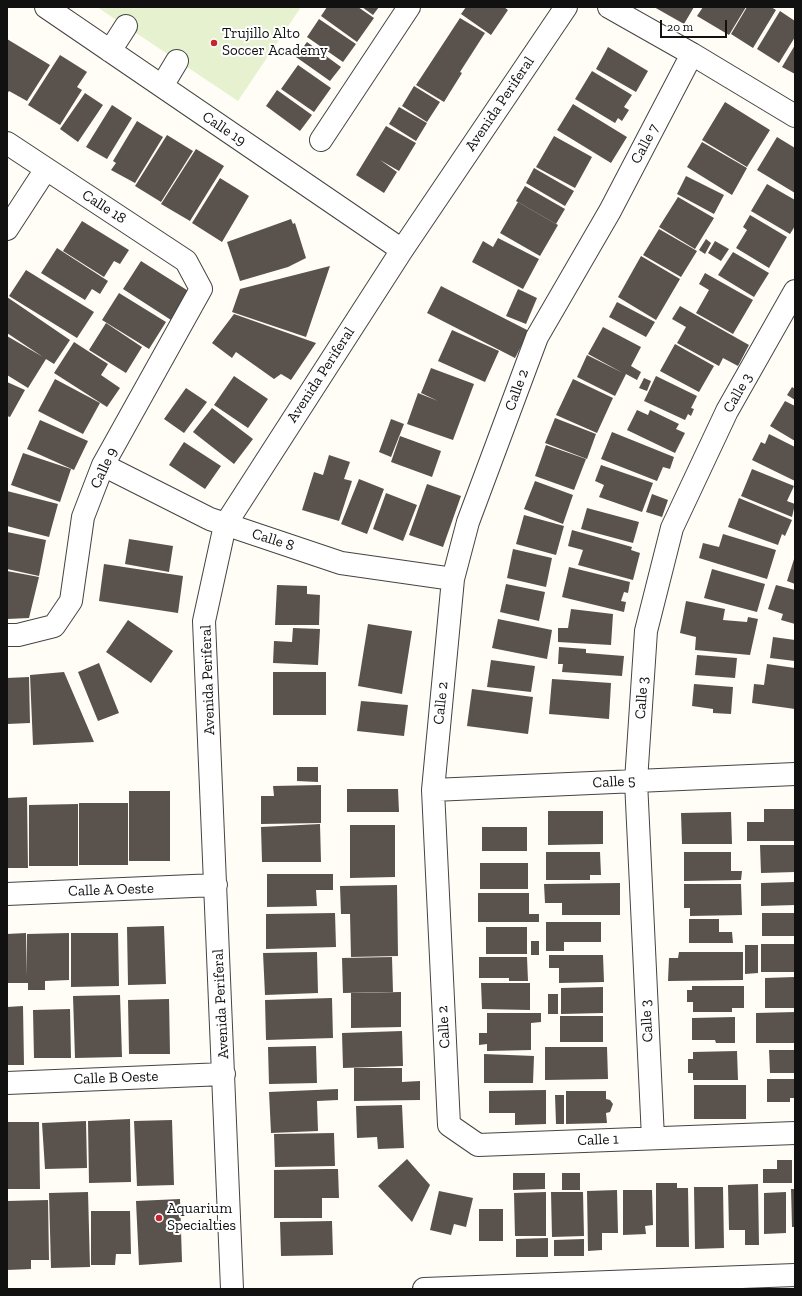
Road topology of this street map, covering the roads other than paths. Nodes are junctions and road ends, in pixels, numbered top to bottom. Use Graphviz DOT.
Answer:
graph roads {
  1 [pos="46,7"];
  2 [pos="409,7"];
  3 [pos="566,7"];
  4 [pos="609,7"];
  5 [pos="126,26"];
  6 [pos="110,50"];
  7 [pos="692,54"];
  8 [pos="177,61"];
  9 [pos="162,86"];
  10 [pos="795,116"];
  11 [pos="321,140"];
  12 [pos="7,143"];
  13 [pos="46,169"];
  14 [pos="7,229"];
  15 [pos="402,250"];
  16 [pos="194,277"];
  17 [pos="795,290"];
  18 [pos="537,336"];
  19 [pos="103,465"];
  20 [pos="225,525"];
  21 [pos="454,579"];
  22 [pos="7,635"];
  23 [pos="795,774"];
  24 [pos="636,781"];
  25 [pos="433,790"];
  26 [pos="216,885"];
  27 [pos="7,894"];
  28 [pos="224,1074"];
  29 [pos="7,1082"];
  30 [pos="447,1084"];
  31 [pos="795,1133"];
  32 [pos="653,1138"];
  33 [pos="795,1275"];
  34 [pos="232,1289"];
  35 [pos="424,1289"];
  1 -- 6 [label="street, Calle 19"];
  2 -- 11 [label="street"];
  3 -- 15 [label="street, Avenida Periferal"];
  4 -- 7 [label="street"];
  5 -- 6 [label="street"];
  6 -- 9 [label="street, Calle 19"];
  7 -- 10 [label="street"];
  7 -- 18 [label="street, Calle 7"];
  8 -- 9 [label="street"];
  9 -- 15 [label="street, Calle 19"];
  12 -- 13 [label="street, Calle 18"];
  13 -- 14 [label="street"];
  13 -- 16 [label="street, Calle 18"];
  15 -- 20 [label="street, Avenida Periferal"];
  16 -- 19 [label="street, Calle 9"];
  17 -- 24 [label="street, Calle 3"];
  18 -- 21 [label="street, Calle 2"];
  19 -- 20 [label="street, Calle 8"];
  19 -- 22 [label="street, Calle 9"];
  20 -- 21 [label="street, Calle 8"];
  20 -- 26 [label="street, Avenida Periferal"];
  21 -- 25 [label="street, Calle 2"];
  23 -- 24 [label="street, Calle 5"];
  24 -- 25 [label="street, Calle 5"];
  24 -- 32 [label="street, Calle 3"];
  25 -- 30 [label="street, Calle 2"];
  26 -- 27 [label="street, Calle A Oeste"];
  26 -- 28 [label="street, Avenida Periferal"];
  28 -- 29 [label="street, Calle B Oeste"];
  28 -- 34 [label="street, Avenida Periferal"];
  30 -- 32 [label="street, Calle 1"];
  31 -- 32 [label="street, Calle 1"];
  33 -- 35 [label="street"];
}
